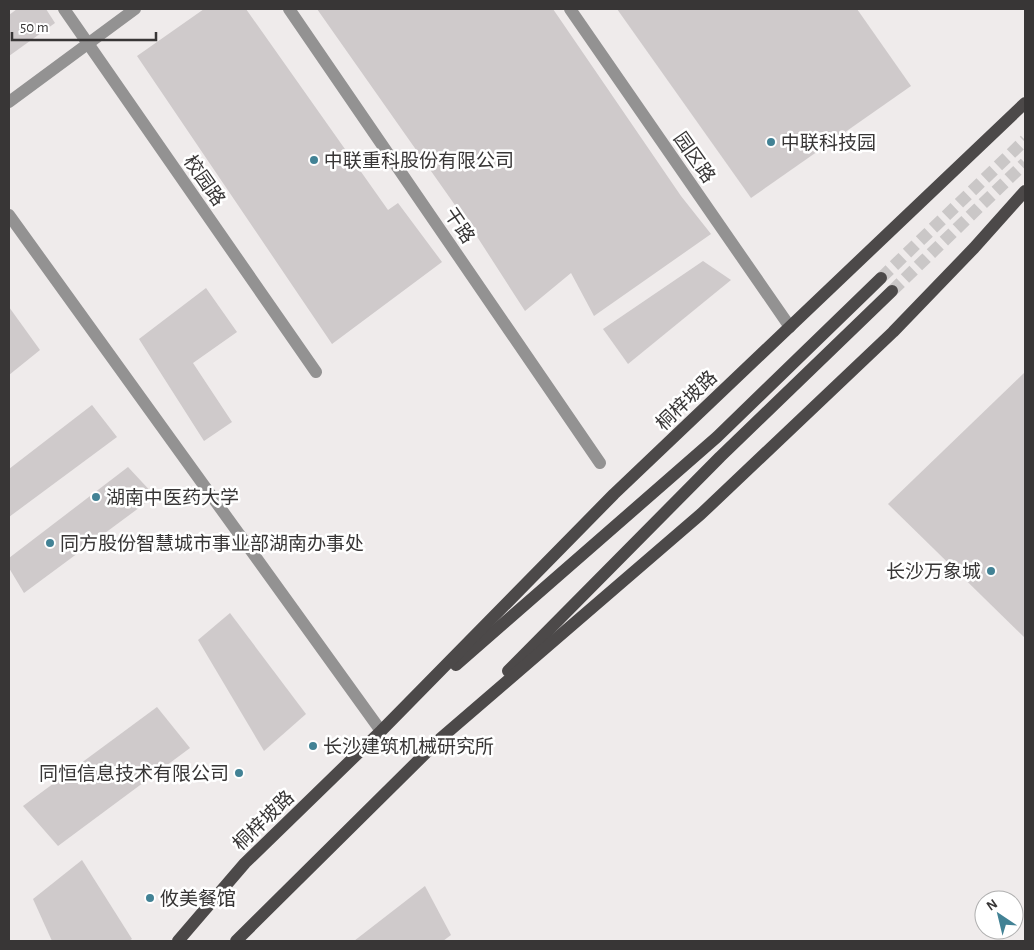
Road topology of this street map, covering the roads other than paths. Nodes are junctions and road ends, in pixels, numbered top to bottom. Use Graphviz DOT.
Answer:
graph roads {
  1 [pos="64,9"];
  2 [pos="134,9"];
  3 [pos="289,9"];
  4 [pos="570,9"];
  5 [pos="87,44"];
  6 [pos="9,102"];
  7 [pos="1025,103"];
  8 [pos="1025,191"];
  9 [pos="9,215"];
  10 [pos="881,278"];
  11 [pos="892,291"];
  12 [pos="790,327"];
  13 [pos="316,372"];
  14 [pos="600,463"];
  15 [pos="381,731"];
  16 [pos="441,738"];
  17 [pos="178,941"];
  18 [pos="236,941"];
  1 -- 5 [label="street, 校园路"];
  2 -- 5 [label="street"];
  3 -- 14 [label="street, 干路"];
  4 -- 12 [label="street, 园区路"];
  5 -- 6 [label="street"];
  5 -- 13 [label="street, 校园路"];
  7 -- 12 [label="main road, 桐梓坡路"];
  8 -- 16 [label="main road"];
  9 -- 15 [label="street"];
  10 -- 15 [label="main road, 桐梓坡路"];
  11 -- 16 [label="main road"];
  12 -- 15 [label="main road, 桐梓坡路"];
  15 -- 17 [label="main road, 桐梓坡路"];
  16 -- 18 [label="main road"];
}
